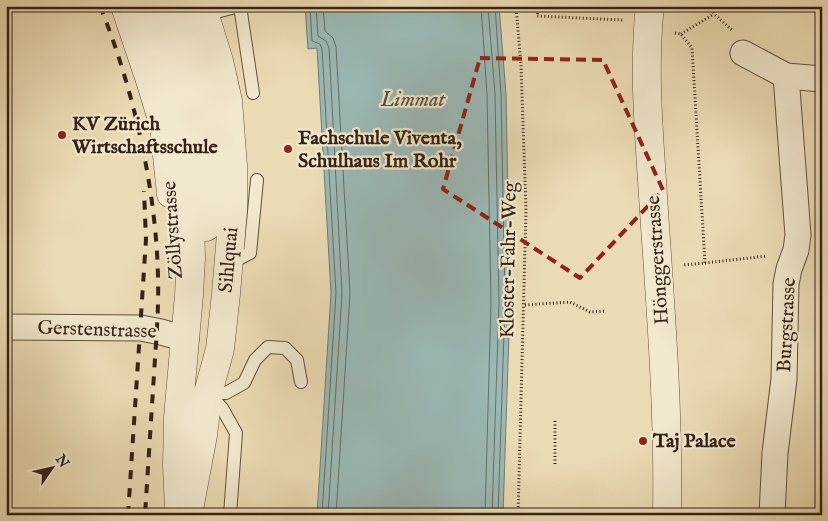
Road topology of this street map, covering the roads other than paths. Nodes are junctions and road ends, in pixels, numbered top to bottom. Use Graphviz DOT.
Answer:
graph roads {
  1 [pos="124,6"];
  2 [pos="150,6"];
  3 [pos="176,6"];
  4 [pos="240,6"];
  5 [pos="203,10"];
  6 [pos="656,20"];
  7 [pos="739,43"];
  8 [pos="786,76"];
  9 [pos="822,79"];
  10 [pos="254,93"];
  11 [pos="257,180"];
  12 [pos="229,264"];
  13 [pos="6,328"];
  14 [pos="186,339"];
  15 [pos="301,382"];
  16 [pos="208,393"];
  17 [pos="179,515"];
  18 [pos="188,515"];
  19 [pos="230,515"];
  20 [pos="667,515"];
  21 [pos="772,515"];
  1 -- 14 [label="street, Zöllystrasse"];
  2 -- 14 [label="street"];
  3 -- 16 [label="street"];
  4 -- 5 [label="lane"];
  4 -- 10 [label="lane"];
  5 -- 12 [label="street, Sihlquai"];
  6 -- 20 [label="street, Hönggerstrasse"];
  7 -- 8 [label="street"];
  8 -- 9 [label="street"];
  8 -- 21 [label="street, Burgstrasse"];
  11 -- 12 [label="lane"];
  12 -- 16 [label="street, Sihlquai"];
  13 -- 14 [label="street, Gerstenstrasse"];
  14 -- 17 [label="street"];
  15 -- 16 [label="lane"];
  16 -- 18 [label="street, Sihlquai"];
  16 -- 19 [label="lane"];
}
